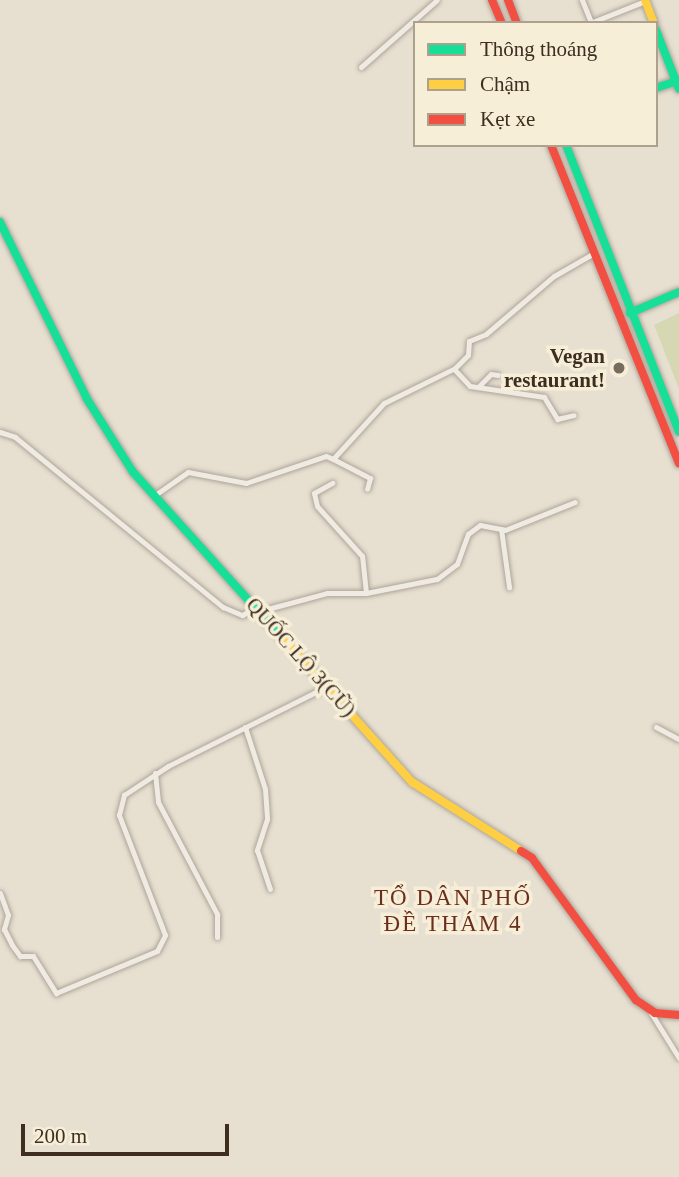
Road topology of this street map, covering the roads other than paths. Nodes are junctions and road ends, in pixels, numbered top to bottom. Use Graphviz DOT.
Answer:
graph roads {
  1 [pos="437,0"];
  2 [pos="492,0"];
  3 [pos="508,0"];
  4 [pos="582,0"];
  5 [pos="645,1"];
  6 [pos="413,21"];
  7 [pos="413,21"];
  8 [pos="501,21"];
  9 [pos="516,21"];
  10 [pos="590,21"];
  11 [pos="596,21"];
  12 [pos="653,21"];
  13 [pos="658,35"];
  14 [pos="361,67"];
  15 [pos="678,83"];
  16 [pos="658,88"];
  17 [pos="552,147"];
  18 [pos="567,147"];
  19 [pos="0,222"];
  20 [pos="595,253"];
  21 [pos="679,292"];
  22 [pos="630,313"];
  23 [pos="621,317"];
  24 [pos="454,369"];
  25 [pos="498,375"];
  26 [pos="478,387"];
  27 [pos="574,415"];
  28 [pos="0,432"];
  29 [pos="679,432"];
  30 [pos="333,459"];
  31 [pos="679,463"];
  32 [pos="331,483"];
  33 [pos="367,489"];
  34 [pos="155,495"];
  35 [pos="575,502"];
  36 [pos="501,529"];
  37 [pos="509,587"];
  38 [pos="366,593"];
  39 [pos="259,609"];
  40 [pos="328,686"];
  41 [pos="245,727"];
  42 [pos="656,727"];
  43 [pos="679,739"];
  44 [pos="155,774"];
  45 [pos="270,889"];
  46 [pos="0,892"];
  47 [pos="217,937"];
  48 [pos="649,1011"];
  49 [pos="679,1015"];
  50 [pos="679,1058"];
  1 -- 6 [label="street"];
  2 -- 8 [label="main road"];
  3 -- 9 [label="main road"];
  4 -- 10 [label="street"];
  5 -- 11 [label="street"];
  5 -- 12 [label="main road"];
  7 -- 14 [label="street"];
  13 -- 15 [label="main road"];
  15 -- 16 [label="main road"];
  17 -- 20 [label="main road"];
  18 -- 22 [label="main road"];
  19 -- 34 [label="main road, QUỐC LỘ 3(CŨ)"];
  20 -- 23 [label="main road"];
  20 -- 24 [label="street"];
  21 -- 22 [label="main road"];
  22 -- 23 [label="main road"];
  22 -- 29 [label="main road"];
  23 -- 31 [label="main road"];
  24 -- 26 [label="street"];
  24 -- 30 [label="street"];
  25 -- 26 [label="street"];
  26 -- 27 [label="street"];
  28 -- 39 [label="street"];
  30 -- 33 [label="street"];
  30 -- 34 [label="street"];
  32 -- 38 [label="street"];
  34 -- 39 [label="main road, QUỐC LỘ 3(CŨ)"];
  35 -- 36 [label="street"];
  36 -- 37 [label="street"];
  36 -- 38 [label="street"];
  38 -- 39 [label="street"];
  39 -- 40 [label="main road, QUỐC LỘ 3(CŨ)"];
  40 -- 41 [label="street"];
  40 -- 48 [label="main road, QUỐC LỘ 3(CŨ)"];
  41 -- 44 [label="street"];
  41 -- 45 [label="street"];
  42 -- 43 [label="street"];
  44 -- 46 [label="street"];
  44 -- 47 [label="street"];
  48 -- 49 [label="main road"];
  48 -- 50 [label="street"];
}
